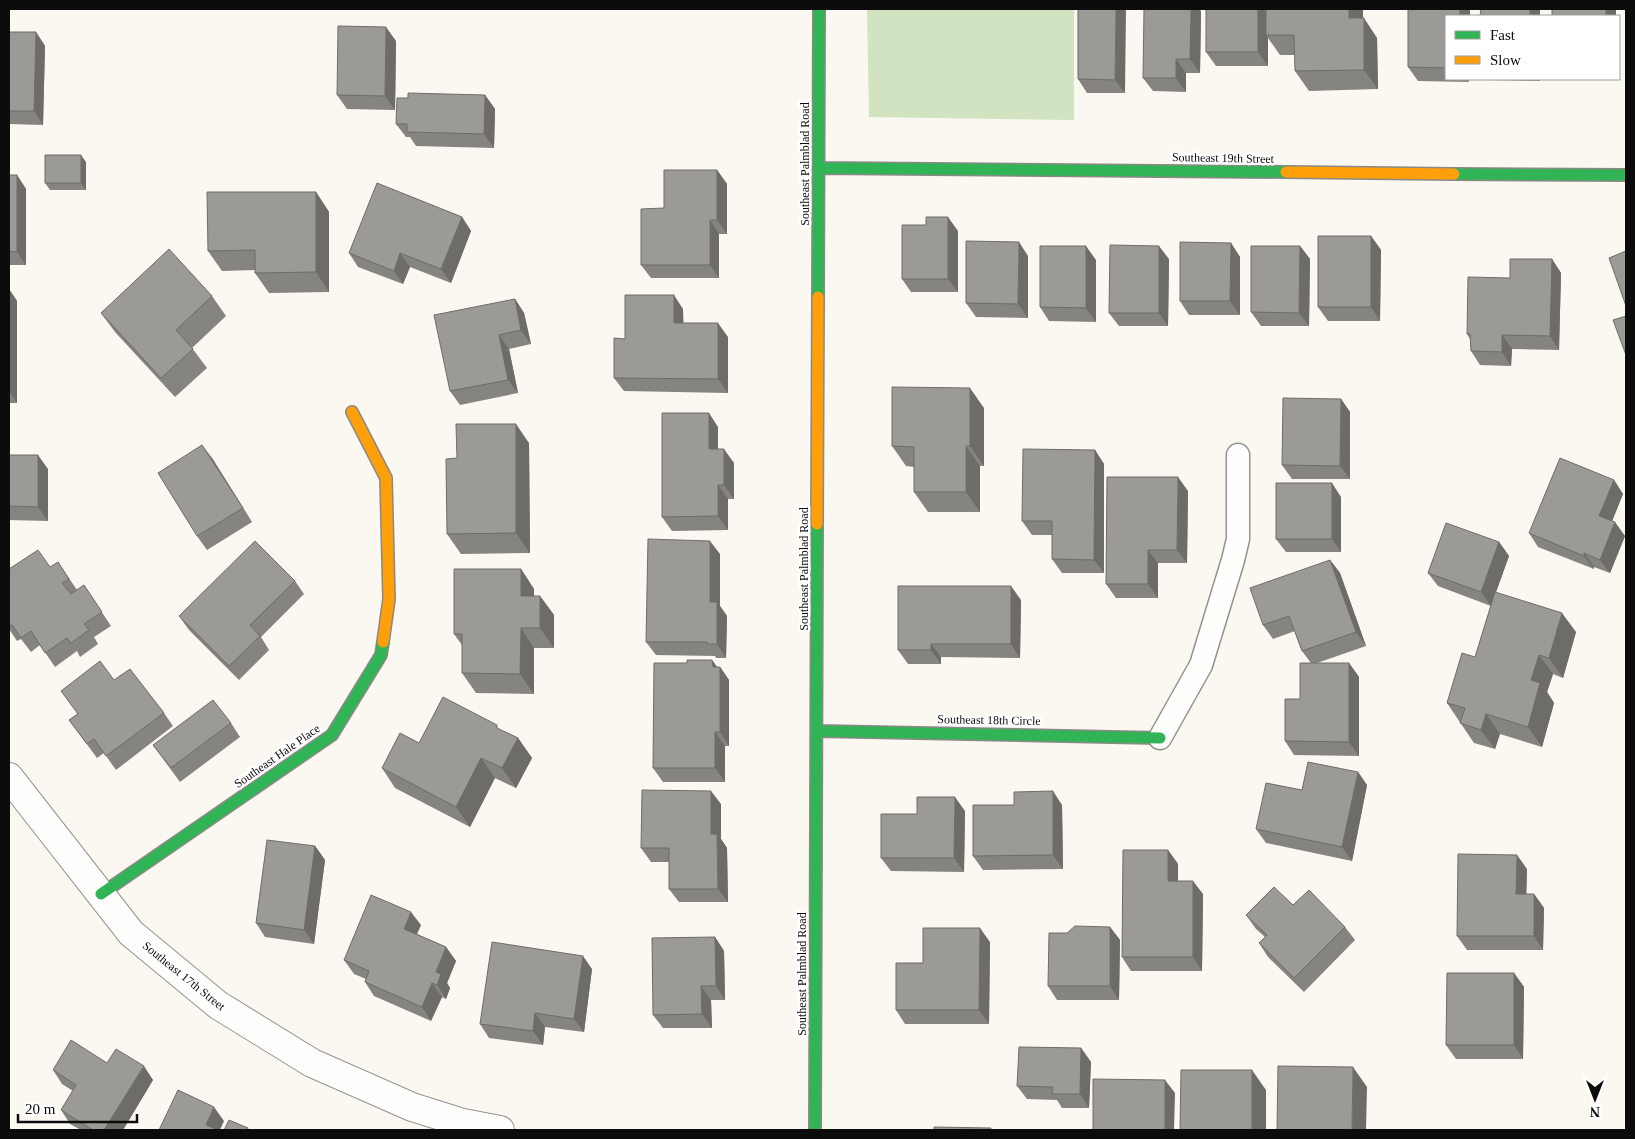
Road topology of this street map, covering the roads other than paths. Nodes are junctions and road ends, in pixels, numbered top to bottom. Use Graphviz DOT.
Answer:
graph roads {
  1 [pos="819,9"];
  2 [pos="819,168"];
  3 [pos="1626,176"];
  4 [pos="352,412"];
  5 [pos="1238,455"];
  6 [pos="817,731"];
  7 [pos="1160,738"];
  8 [pos="9,777"];
  9 [pos="101,894"];
  10 [pos="500,1130"];
  11 [pos="815,1130"];
  1 -- 2 [label="street, Southeast Palmblad Road"];
  2 -- 3 [label="street, Southeast 19th Street"];
  2 -- 6 [label="street, Southeast Palmblad Road"];
  4 -- 9 [label="street, Southeast Hale Place"];
  5 -- 7 [label="lane"];
  6 -- 7 [label="street, Southeast 18th Circle"];
  6 -- 11 [label="street, Southeast Palmblad Road"];
  8 -- 9 [label="street, Southeast 17th Street"];
  9 -- 10 [label="street, Southeast 17th Street"];
}
